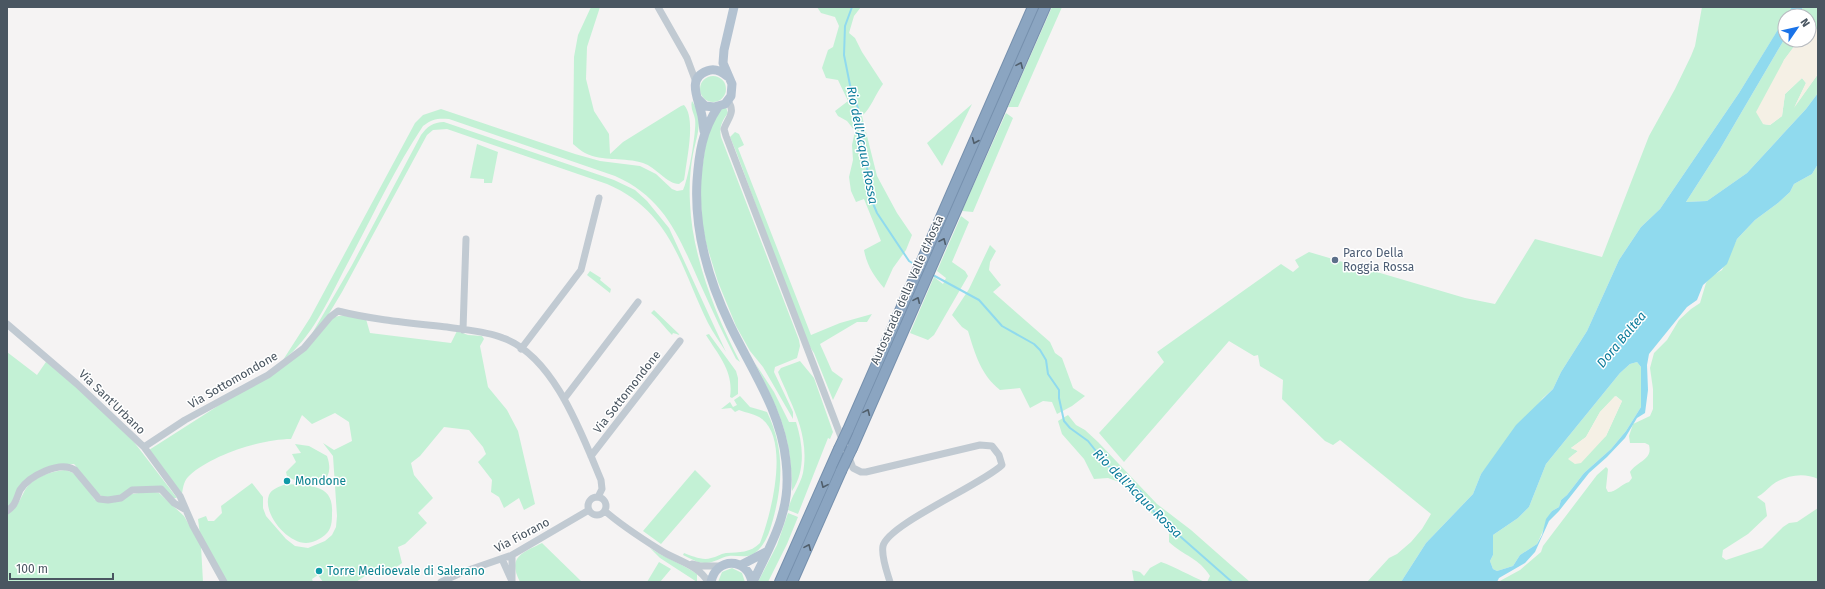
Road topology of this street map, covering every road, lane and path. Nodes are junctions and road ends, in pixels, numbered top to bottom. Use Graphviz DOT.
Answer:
graph roads {
  1 [pos="658,7"];
  2 [pos="734,7"];
  3 [pos="1033,7"];
  4 [pos="1045,7"];
  5 [pos="724,50"];
  6 [pos="687,58"];
  7 [pos="708,71"];
  8 [pos="727,76"];
  9 [pos="696,82"];
  10 [pos="698,99"];
  11 [pos="728,101"];
  12 [pos="718,107"];
  13 [pos="704,132"];
  14 [pos="599,198"];
  15 [pos="466,239"];
  16 [pos="638,302"];
  17 [pos="7,324"];
  18 [pos="463,330"];
  19 [pos="680,341"];
  20 [pos="521,349"];
  21 [pos="564,399"];
  22 [pos="144,447"];
  23 [pos="591,456"];
  24 [pos="598,497"];
  25 [pos="186,510"];
  26 [pos="589,510"];
  27 [pos="7,511"];
  28 [pos="605,511"];
  29 [pos="766,552"];
  30 [pos="512,555"];
  31 [pos="502,559"];
  32 [pos="682,561"];
  33 [pos="741,565"];
  34 [pos="720,566"];
  35 [pos="224,582"];
  36 [pos="441,582"];
  37 [pos="512,582"];
  38 [pos="709,582"];
  39 [pos="753,582"];
  40 [pos="780,582"];
  41 [pos="792,582"];
  42 [pos="890,582"];
  1 -- 6 [label="street"];
  2 -- 5 [label="main road"];
  3 -- 40 [label="highway, Autostrada della Valle d'Aosta, one-way, bridge"];
  41 -- 4 [label="highway, Autostrada della Valle d'Aosta, one-way, bridge"];
  5 -- 7 [label="main road"];
  5 -- 8 [label="main road"];
  6 -- 7 [label="street"];
  6 -- 9 [label="street"];
  7 -- 8 [label="main road"];
  7 -- 9 [label="main road"];
  8 -- 11 [label="main road"];
  9 -- 10 [label="main road"];
  10 -- 12 [label="main road"];
  10 -- 13 [label="main road"];
  11 -- 12 [label="main road"];
  11 -- 42 [label="street"];
  12 -- 13 [label="main road"];
  13 -- 29 [label="main road"];
  14 -- 20 [label="street"];
  15 -- 18 [label="street"];
  16 -- 21 [label="street"];
  17 -- 22 [label="street, Via Sant'Urbano"];
  18 -- 20 [label="street, Via Sottomondone"];
  18 -- 22 [label="street, Via Sottomondone"];
  19 -- 23 [label="street, Via Sottomondone"];
  20 -- 21 [label="street, Via Sottomondone"];
  21 -- 23 [label="street, Via Sottomondone"];
  22 -- 25 [label="street, Via Sant'Urbano"];
  23 -- 24 [label="street, Via Sottomondone"];
  24 -- 26 [label="street"];
  24 -- 28 [label="street"];
  25 -- 27 [label="street, Via Sant'Urbano"];
  25 -- 35 [label="street, Via Sant'Urbano"];
  26 -- 28 [label="street"];
  26 -- 30 [label="street, Via Fiorano"];
  28 -- 32 [label="street"];
  29 -- 33 [label="main road"];
  29 -- 39 [label="main road"];
  30 -- 31 [label="street, Via Fiorano"];
  30 -- 37 [label="street"];
  31 -- 36 [label="street, Via Fiorano"];
  31 -- 37 [label="street"];
  32 -- 34 [label="street"];
  32 -- 38 [label="street"];
  33 -- 34 [label="main road"];
  33 -- 39 [label="main road"];
  34 -- 38 [label="main road"];
}
